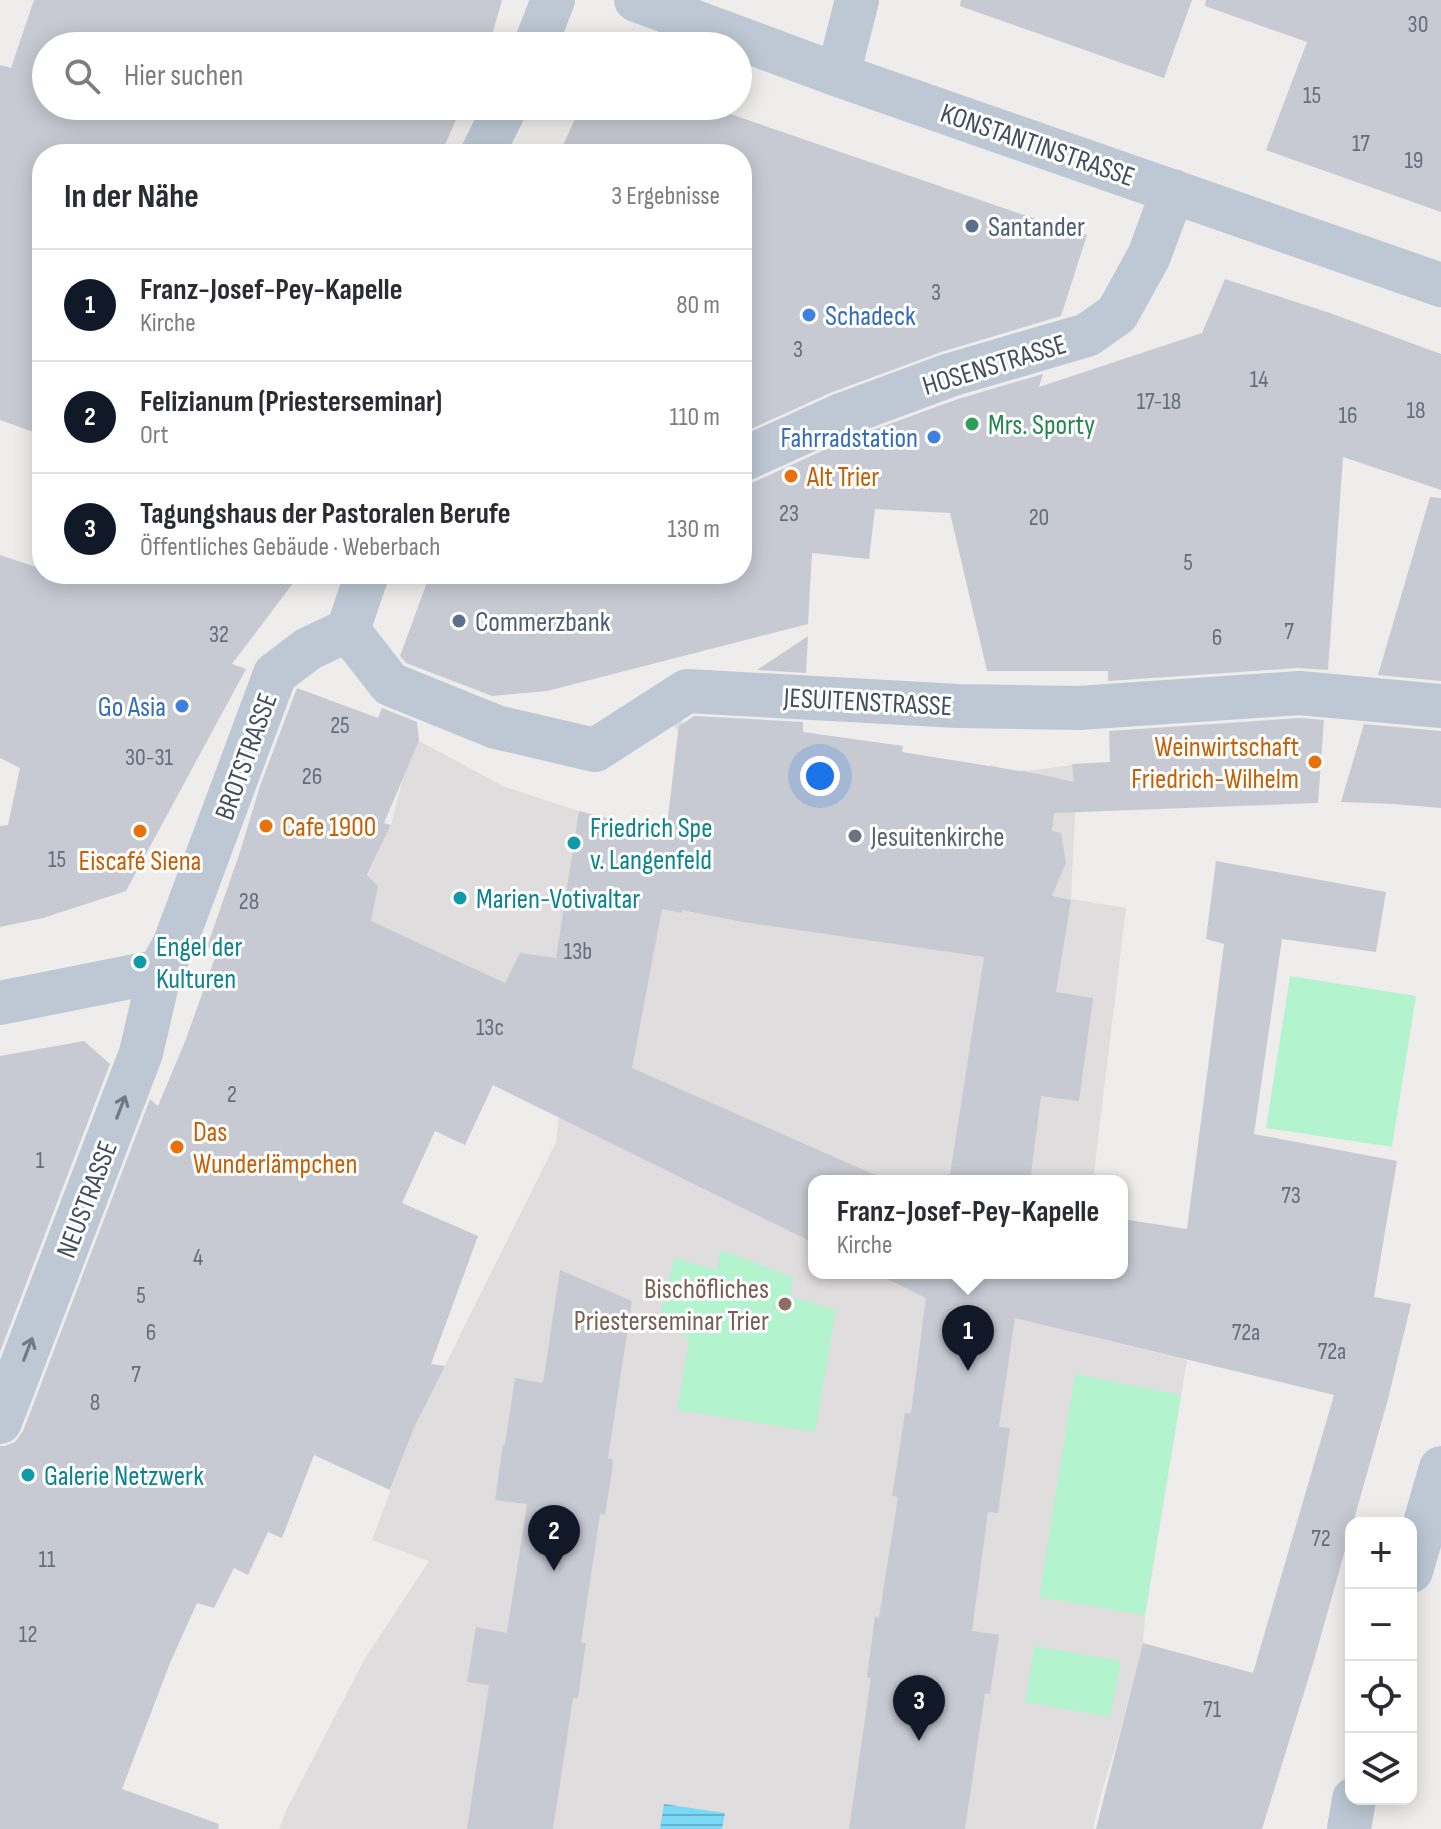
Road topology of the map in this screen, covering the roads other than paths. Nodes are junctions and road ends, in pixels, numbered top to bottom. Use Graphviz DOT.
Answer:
graph roads {
  1 [pos="553,0"];
  2 [pos="636,0"];
  3 [pos="857,0"];
  4 [pos="540,32"];
  5 [pos="722,32"];
  6 [pos="752,43"];
  7 [pos="838,75"];
  8 [pos="499,120"];
  9 [pos="487,144"];
  10 [pos="1173,191"];
  11 [pos="1441,285"];
  12 [pos="752,455"];
  13 [pos="364,584"];
  14 [pos="348,630"];
  15 [pos="1441,706"];
  16 [pos="160,971"];
  17 [pos="0,1003"];
  18 [pos="0,1422"];
  19 [pos="1441,1468"];
  20 [pos="1417,1550"];
  21 [pos="1353,1805"];
  22 [pos="1349,1829"];
  1 -- 4 [label="street"];
  2 -- 5 [label="street, KONSTANTINSTRASSE"];
  3 -- 7 [label="street"];
  6 -- 7 [label="street, KONSTANTINSTRASSE"];
  7 -- 10 [label="street, KONSTANTINSTRASSE"];
  8 -- 9 [label="street"];
  10 -- 11 [label="street, KONSTANTINSTRASSE"];
  10 -- 12 [label="street, HOSENSTRASSE"];
  13 -- 14 [label="street"];
  14 -- 15 [label="street, JESUITENSTRASSE"];
  14 -- 16 [label="street, BROTSTRASSE"];
  16 -- 17 [label="street"];
  18 -- 16 [label="street, NEUSTRASSE, one-way"];
  19 -- 20 [label="street"];
  21 -- 22 [label="street"];
}
